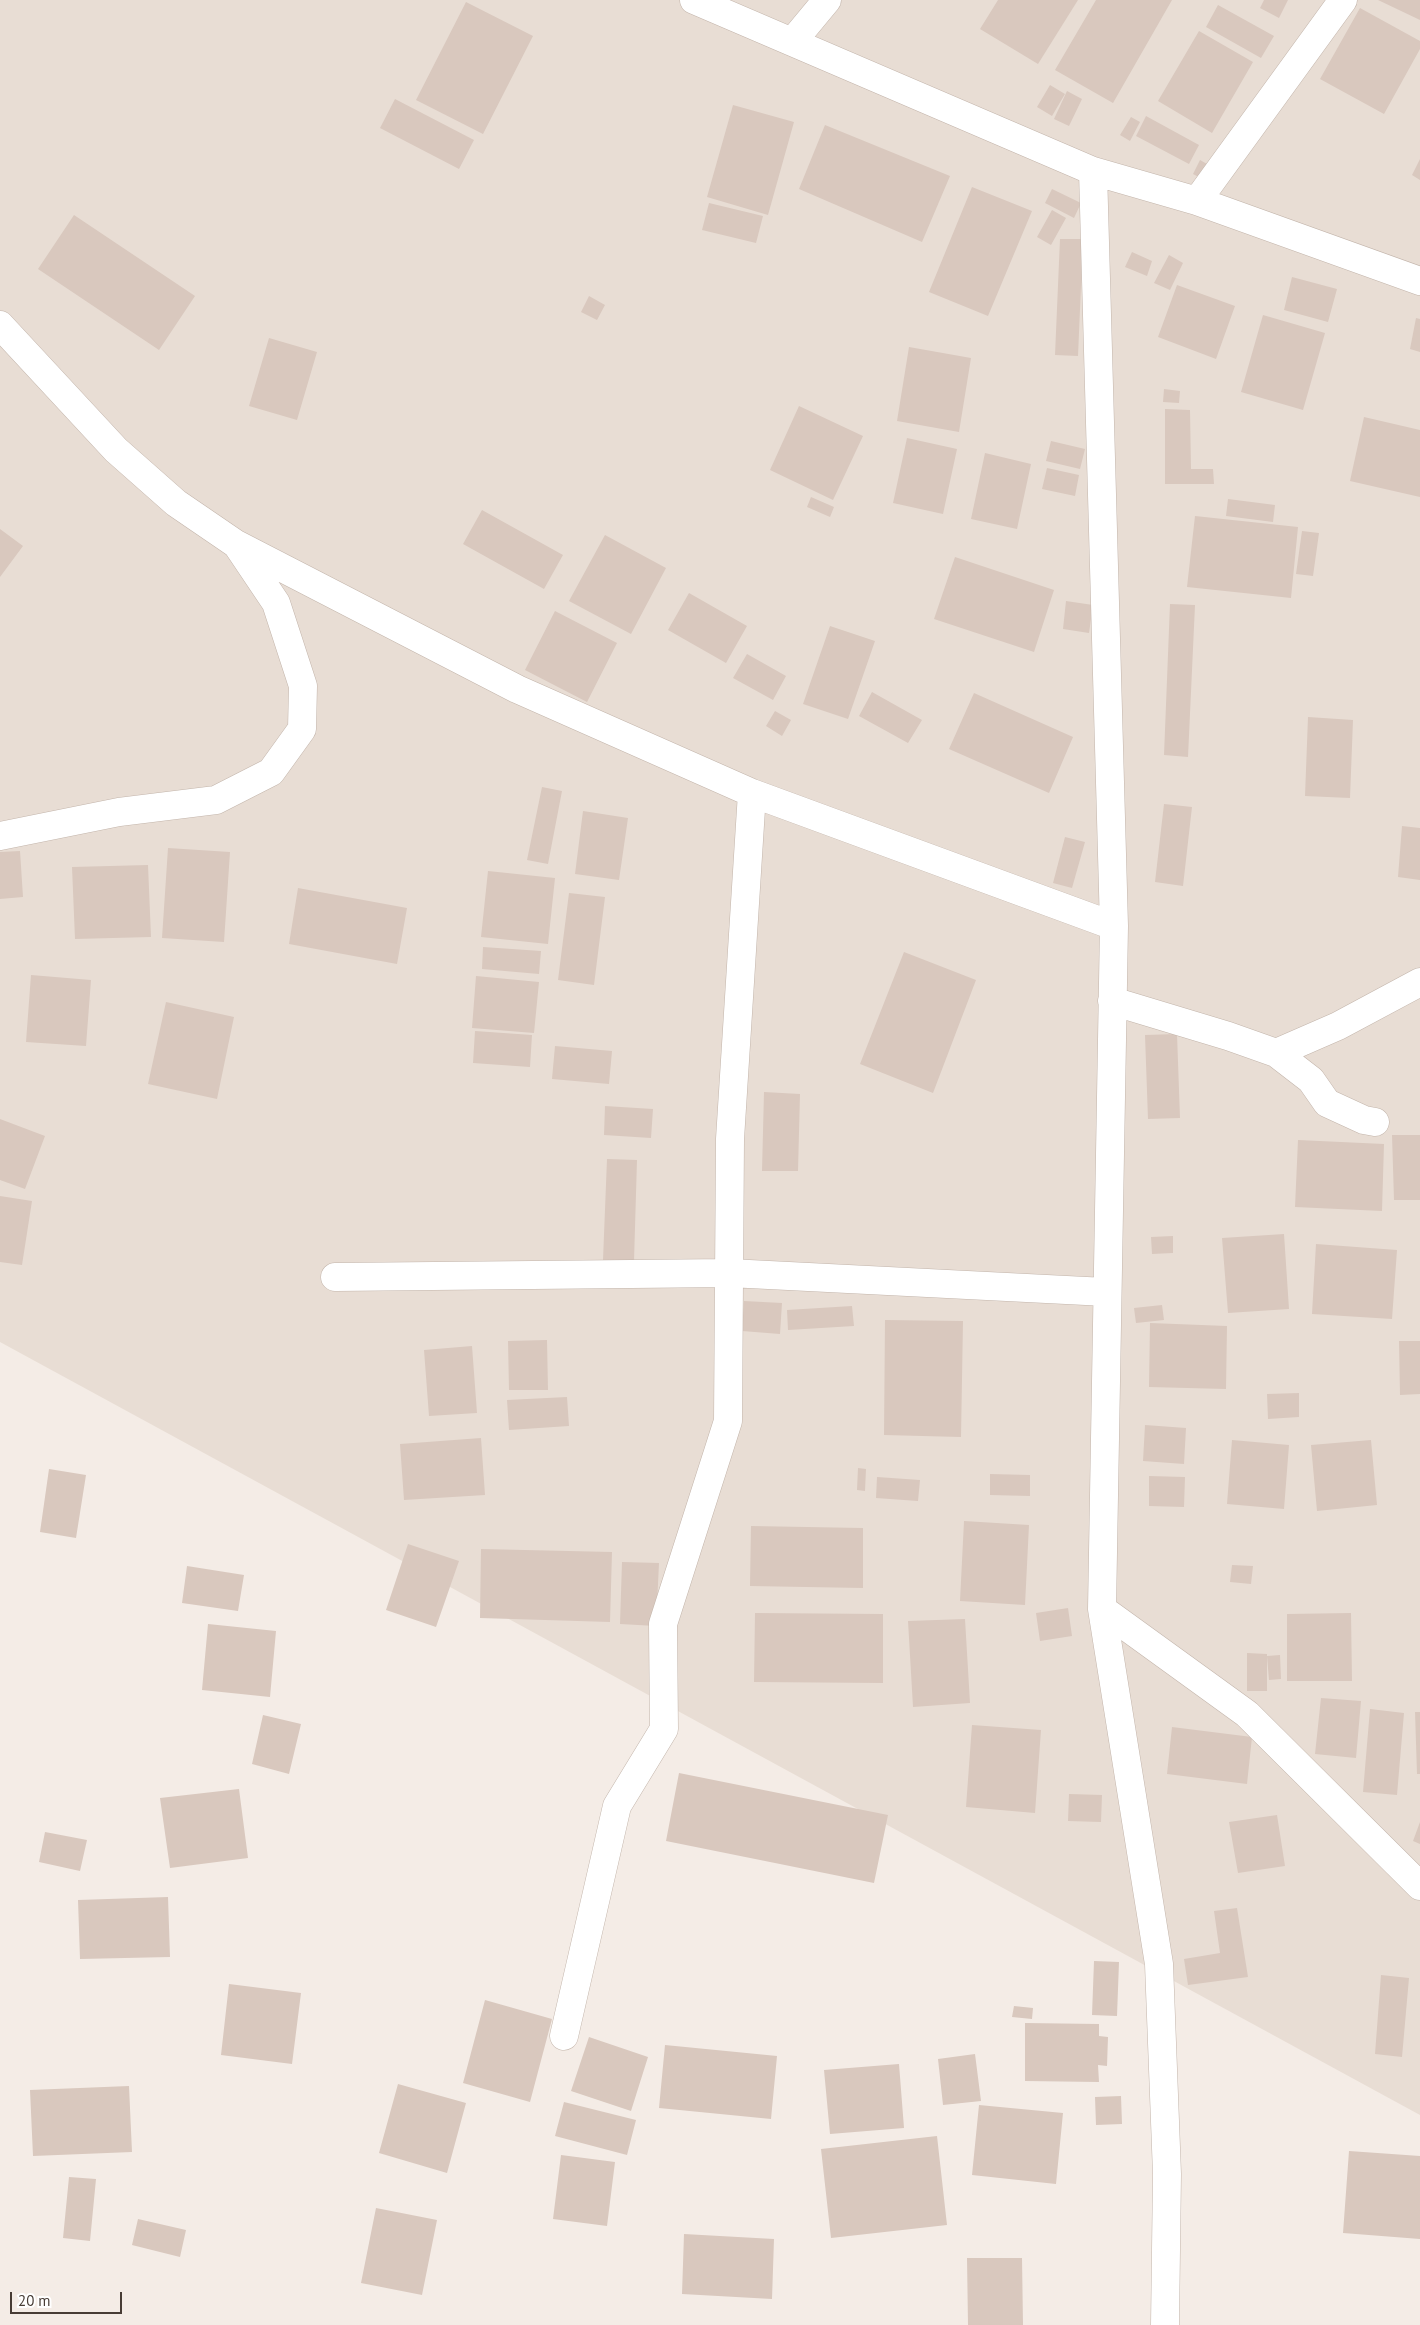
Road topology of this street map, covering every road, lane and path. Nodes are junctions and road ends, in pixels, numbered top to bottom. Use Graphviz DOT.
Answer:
graph roads {
  1 [pos="694,0"];
  2 [pos="828,0"];
  3 [pos="1343,0"];
  4 [pos="793,41"];
  5 [pos="1093,171"];
  6 [pos="1197,200"];
  7 [pos="1420,282"];
  8 [pos="0,325"];
  9 [pos="236,544"];
  10 [pos="752,793"];
  11 [pos="0,836"];
  12 [pos="1114,926"];
  13 [pos="1420,982"];
  14 [pos="1112,1001"];
  15 [pos="1276,1053"];
  16 [pos="1375,1122"];
  17 [pos="729,1273"];
  18 [pos="335,1277"];
  19 [pos="1106,1292"];
  20 [pos="1102,1609"];
  21 [pos="1420,1886"];
  22 [pos="564,2036"];
  23 [pos="1165,2325"];
  1 -- 4 [label="street"];
  2 -- 4 [label="street"];
  3 -- 6 [label="street"];
  4 -- 5 [label="street"];
  5 -- 6 [label="street"];
  5 -- 12 [label="street"];
  6 -- 7 [label="street"];
  8 -- 9 [label="street"];
  9 -- 10 [label="street"];
  9 -- 11 [label="street"];
  10 -- 12 [label="street"];
  10 -- 17 [label="street"];
  12 -- 14 [label="street"];
  13 -- 15 [label="street"];
  14 -- 15 [label="street"];
  14 -- 19 [label="street"];
  15 -- 16 [label="street"];
  17 -- 18 [label="street"];
  17 -- 19 [label="street"];
  17 -- 22 [label="street"];
  19 -- 20 [label="street"];
  20 -- 21 [label="street"];
  20 -- 23 [label="street"];
}
